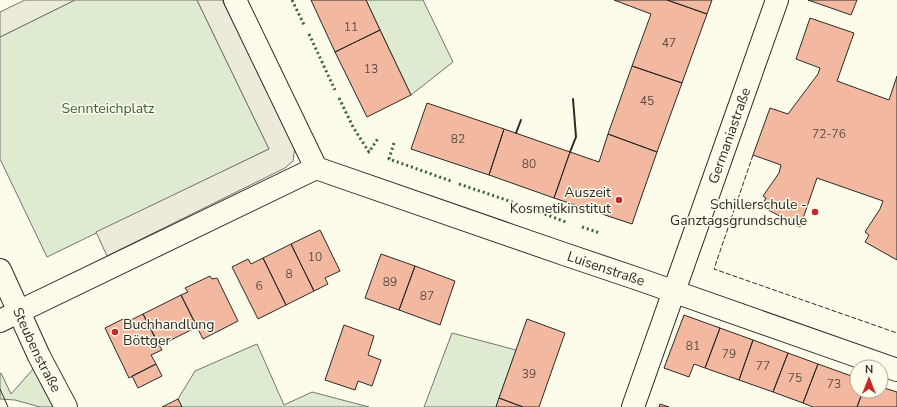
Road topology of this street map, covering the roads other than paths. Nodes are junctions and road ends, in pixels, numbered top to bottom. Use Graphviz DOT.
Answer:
graph roads {
  1 [pos="235,0"];
  2 [pos="777,0"];
  3 [pos="316,168"];
  4 [pos="0,270"];
  5 [pos="674,292"];
  6 [pos="9,316"];
  7 [pos="897,370"];
  8 [pos="66,407"];
  9 [pos="633,407"];
  1 -- 3 [label="street"];
  2 -- 5 [label="street, Germaniastraße"];
  3 -- 5 [label="street, Luisenstraße"];
  3 -- 6 [label="street"];
  4 -- 6 [label="street, Steubenstraße"];
  5 -- 7 [label="street, Luisenstraße"];
  5 -- 9 [label="street, Germaniastraße"];
  6 -- 8 [label="street, Steubenstraße"];
}
